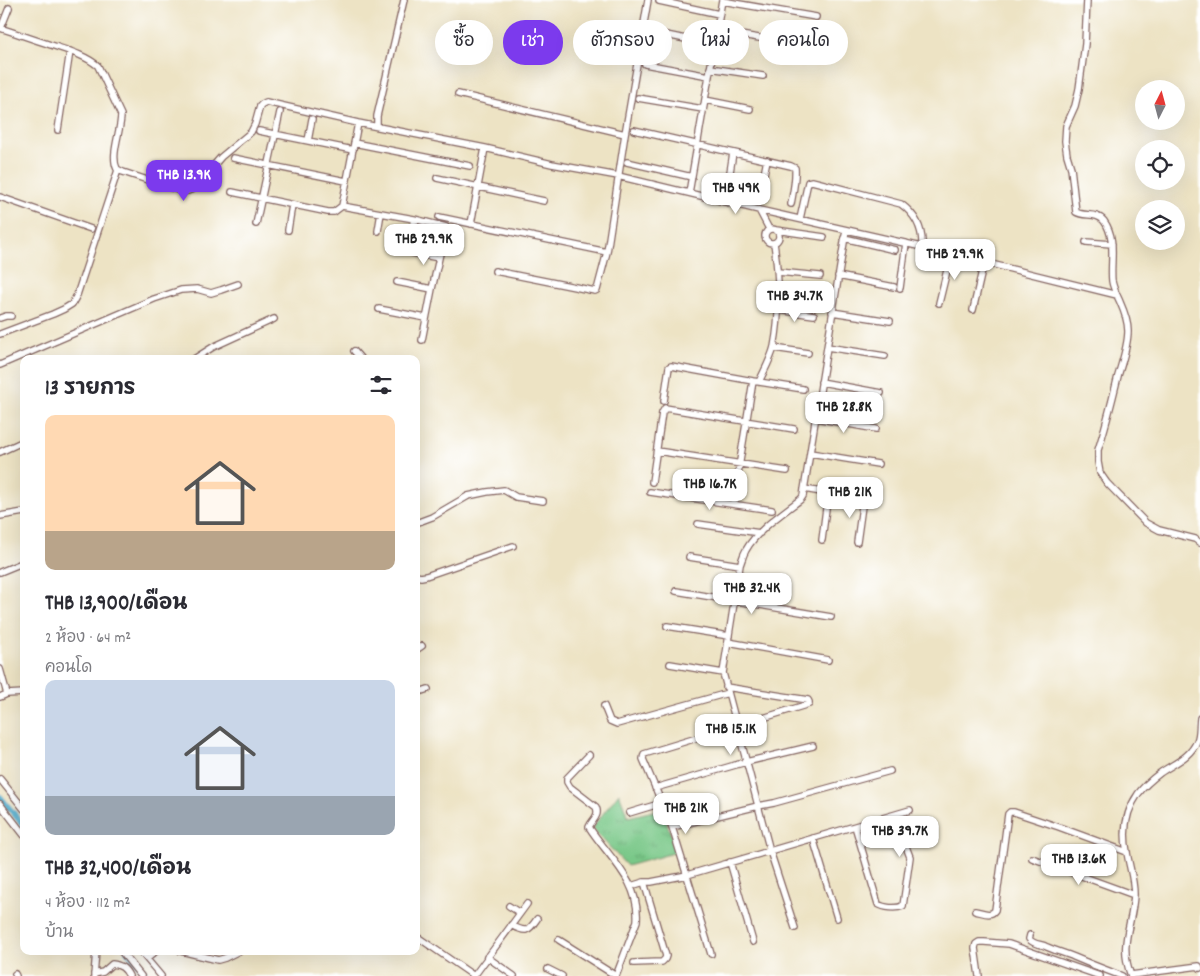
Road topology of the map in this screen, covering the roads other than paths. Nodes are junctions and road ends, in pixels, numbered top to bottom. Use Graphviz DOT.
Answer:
graph roads {
  1 [pos="404,0"];
  2 [pos="648,0"];
  3 [pos="722,0"];
  4 [pos="1087,0"];
  5 [pos="659,1"];
  6 [pos="9,8"];
  7 [pos="719,14"];
  8 [pos="816,17"];
  9 [pos="718,20"];
  10 [pos="0,28"];
  11 [pos="70,51"];
  12 [pos="650,65"];
  13 [pos="710,65"];
  14 [pos="710,68"];
  15 [pos="709,76"];
  16 [pos="763,76"];
  17 [pos="458,94"];
  18 [pos="638,98"];
  19 [pos="704,100"];
  20 [pos="703,110"];
  21 [pos="750,110"];
  22 [pos="280,112"];
  23 [pos="312,119"];
  24 [pos="358,122"];
  25 [pos="377,126"];
  26 [pos="58,130"];
  27 [pos="634,130"];
  28 [pos="259,131"];
  29 [pos="625,134"];
  30 [pos="276,135"];
  31 [pos="308,141"];
  32 [pos="354,143"];
  33 [pos="697,144"];
  34 [pos="485,148"];
  35 [pos="352,150"];
  36 [pos="733,153"];
  37 [pos="233,158"];
  38 [pos="767,160"];
  39 [pos="628,162"];
  40 [pos="269,166"];
  41 [pos="470,166"];
  42 [pos="118,170"];
  43 [pos="618,176"];
  44 [pos="692,177"];
  45 [pos="438,178"];
  46 [pos="346,181"];
  47 [pos="479,186"];
  48 [pos="727,191"];
  49 [pos="232,192"];
  50 [pos="689,193"];
  51 [pos="0,197"];
  52 [pos="262,198"];
  53 [pos="759,198"];
  54 [pos="544,201"];
  55 [pos="791,204"];
  56 [pos="292,205"];
  57 [pos="342,206"];
  58 [pos="759,210"];
  59 [pos="381,213"];
  60 [pos="439,217"];
  61 [pos="414,219"];
  62 [pos="800,220"];
  63 [pos="256,224"];
  64 [pos="471,224"];
  65 [pos="91,229"];
  66 [pos="769,229"];
  67 [pos="288,230"];
  68 [pos="776,230"];
  69 [pos="846,230"];
  70 [pos="378,231"];
  71 [pos="824,237"];
  72 [pos="844,238"];
  73 [pos="1086,242"];
  74 [pos="409,243"];
  75 [pos="774,243"];
  76 [pos="906,243"];
  77 [pos="1112,244"];
  78 [pos="922,247"];
  79 [pos="896,250"];
  80 [pos="607,252"];
  81 [pos="413,253"];
  82 [pos="951,254"];
  83 [pos="439,258"];
  84 [pos="984,262"];
  85 [pos="495,271"];
  86 [pos="778,272"];
  87 [pos="820,276"];
  88 [pos="838,276"];
  89 [pos="396,282"];
  90 [pos="238,284"];
  91 [pos="432,289"];
  92 [pos="1117,296"];
  93 [pos="939,303"];
  94 [pos="379,309"];
  95 [pos="778,310"];
  96 [pos="973,310"];
  97 [pos="832,312"];
  98 [pos="814,315"];
  99 [pos="10,316"];
  100 [pos="0,318"];
  101 [pos="426,318"];
  102 [pos="274,319"];
  103 [pos="890,321"];
  104 [pos="0,334"];
  105 [pos="422,340"];
  106 [pos="827,347"];
  107 [pos="774,348"];
  108 [pos="354,351"];
  109 [pos="808,353"];
  110 [pos="23,355"];
  111 [pos="200,355"];
  112 [pos="358,355"];
  113 [pos="20,356"];
  114 [pos="885,356"];
  115 [pos="0,365"];
  116 [pos="756,382"];
  117 [pos="821,382"];
  118 [pos="803,389"];
  119 [pos="881,393"];
  120 [pos="664,401"];
  121 [pos="815,418"];
  122 [pos="746,422"];
  123 [pos="794,429"];
  124 [pos="876,429"];
  125 [pos="20,443"];
  126 [pos="656,451"];
  127 [pos="0,452"];
  128 [pos="810,453"];
  129 [pos="740,464"];
  130 [pos="878,464"];
  131 [pos="787,471"];
  132 [pos="652,482"];
  133 [pos="804,489"];
  134 [pos="650,492"];
  135 [pos="828,493"];
  136 [pos="863,499"];
  137 [pos="543,501"];
  138 [pos="874,501"];
  139 [pos="733,504"];
  140 [pos="772,510"];
  141 [pos="20,513"];
  142 [pos="0,516"];
  143 [pos="420,521"];
  144 [pos="698,524"];
  145 [pos="760,533"];
  146 [pos="822,540"];
  147 [pos="857,542"];
  148 [pos="1200,543"];
  149 [pos="513,546"];
  150 [pos="689,557"];
  151 [pos="20,564"];
  152 [pos="740,565"];
  153 [pos="0,572"];
  154 [pos="420,577"];
  155 [pos="676,591"];
  156 [pos="734,602"];
  157 [pos="831,617"];
  158 [pos="667,626"];
  159 [pos="728,639"];
  160 [pos="828,660"];
  161 [pos="670,664"];
  162 [pos="0,669"];
  163 [pos="722,672"];
  164 [pos="428,689"];
  165 [pos="727,690"];
  166 [pos="420,692"];
  167 [pos="20,693"];
  168 [pos="6,694"];
  169 [pos="0,697"];
  170 [pos="604,706"];
  171 [pos="1200,718"];
  172 [pos="736,726"];
  173 [pos="813,746"];
  174 [pos="589,755"];
  175 [pos="746,762"];
  176 [pos="890,770"];
  177 [pos="0,780"];
  178 [pos="654,788"];
  179 [pos="662,803"];
  180 [pos="0,804"];
  181 [pos="20,804"];
  182 [pos="758,806"];
  183 [pos="910,810"];
  184 [pos="629,813"];
  185 [pos="894,815"];
  186 [pos="855,826"];
  187 [pos="672,827"];
  188 [pos="20,829"];
  189 [pos="813,838"];
  190 [pos="770,851"];
  191 [pos="1127,852"];
  192 [pos="1032,858"];
  193 [pos="730,862"];
  194 [pos="687,875"];
  195 [pos="645,885"];
  196 [pos="632,888"];
  197 [pos="1134,895"];
  198 [pos="527,904"];
  199 [pos="509,906"];
  200 [pos="975,911"];
  201 [pos="520,913"];
  202 [pos="537,918"];
  203 [pos="837,918"];
  204 [pos="511,925"];
  205 [pos="795,928"];
  206 [pos="1030,936"];
  207 [pos="420,939"];
  208 [pos="559,940"];
  209 [pos="753,942"];
  210 [pos="711,954"];
  211 [pos="96,955"];
  212 [pos="124,955"];
  213 [pos="144,955"];
  214 [pos="152,955"];
  215 [pos="197,955"];
  216 [pos="231,955"];
  217 [pos="487,957"];
  218 [pos="147,959"];
  219 [pos="634,963"];
  220 [pos="1200,967"];
  221 [pos="548,969"];
  222 [pos="94,975"];
  223 [pos="129,976"];
  224 [pos="141,976"];
  225 [pos="161,976"];
  226 [pos="474,976"];
  227 [pos="514,976"];
  228 [pos="562,976"];
  229 [pos="616,976"];
  230 [pos="979,976"];
  231 [pos="1100,976"];
  232 [pos="1122,976"];
  233 [pos="1131,976"];
  1 -- 25 [label="street"];
  2 -- 29 [label="street"];
  3 -- 7 [label="street"];
  3 -- 8 [label="street"];
  4 -- 77 [label="street"];
  5 -- 7 [label="street"];
  6 -- 10 [label="street"];
  7 -- 9 [label="street"];
  10 -- 11 [label="street"];
  11 -- 26 [label="street"];
  11 -- 42 [label="street"];
  12 -- 15 [label="street"];
  13 -- 14 [label="street"];
  14 -- 15 [label="street"];
  14 -- 16 [label="street"];
  15 -- 19 [label="street"];
  17 -- 29 [label="street"];
  18 -- 20 [label="street"];
  19 -- 20 [label="street"];
  19 -- 21 [label="street"];
  20 -- 33 [label="street"];
  22 -- 30 [label="street"];
  23 -- 31 [label="street"];
  24 -- 25 [label="street"];
  24 -- 32 [label="street"];
  24 -- 42 [label="street"];
  25 -- 34 [label="street"];
  27 -- 33 [label="street"];
  28 -- 30 [label="street"];
  29 -- 43 [label="street"];
  30 -- 31 [label="street"];
  30 -- 40 [label="street"];
  31 -- 35 [label="street"];
  32 -- 35 [label="street"];
  32 -- 41 [label="street"];
  33 -- 36 [label="street"];
  33 -- 44 [label="street"];
  34 -- 43 [label="street"];
  34 -- 47 [label="street"];
  35 -- 46 [label="street"];
  36 -- 38 [label="street"];
  36 -- 48 [label="street"];
  37 -- 40 [label="street"];
  38 -- 53 [label="street"];
  38 -- 55 [label="street"];
  39 -- 44 [label="street"];
  40 -- 46 [label="street"];
  40 -- 52 [label="street"];
  42 -- 104 [label="street"];
  43 -- 50 [label="street"];
  43 -- 80 [label="street"];
  44 -- 50 [label="street"];
  45 -- 47 [label="street"];
  46 -- 57 [label="street"];
  47 -- 54 [label="street"];
  47 -- 64 [label="street"];
  49 -- 52 [label="street"];
  50 -- 58 [label="street"];
  51 -- 65 [label="street"];
  52 -- 56 [label="street"];
  52 -- 63 [label="street"];
  56 -- 57 [label="street"];
  56 -- 67 [label="street"];
  57 -- 59 [label="street"];
  58 -- 62 [label="street"];
  58 -- 66 [label="street"];
  59 -- 61 [label="street"];
  59 -- 70 [label="street"];
  60 -- 64 [label="street"];
  61 -- 74 [label="street"];
  61 -- 83 [label="street"];
  62 -- 69 [label="street"];
  62 -- 78 [label="street"];
  64 -- 80 [label="street"];
  66 -- 68 [label="street"];
  66 -- 75 [label="street"];
  68 -- 71 [label="street"];
  68 -- 75 [label="street"];
  69 -- 72 [label="street"];
  69 -- 76 [label="street"];
  72 -- 79 [label="street"];
  72 -- 88 [label="street"];
  73 -- 77 [label="street"];
  75 -- 86 [label="street"];
  76 -- 78 [label="street"];
  76 -- 88 [label="street"];
  77 -- 92 [label="street"];
  78 -- 82 [label="street"];
  80 -- 85 [label="street"];
  81 -- 83 [label="street"];
  82 -- 84 [label="street"];
  82 -- 93 [label="street"];
  83 -- 91 [label="street"];
  84 -- 92 [label="street"];
  84 -- 96 [label="street"];
  86 -- 87 [label="street"];
  86 -- 95 [label="street"];
  88 -- 97 [label="street"];
  89 -- 91 [label="street"];
  90 -- 110 [label="street"];
  91 -- 101 [label="street"];
  92 -- 148 [label="street"];
  94 -- 101 [label="street"];
  95 -- 98 [label="street"];
  95 -- 107 [label="street"];
  97 -- 103 [label="street"];
  97 -- 106 [label="street"];
  99 -- 100 [label="street"];
  101 -- 105 [label="street"];
  102 -- 111 [label="street"];
  106 -- 114 [label="street"];
  106 -- 117 [label="street"];
  107 -- 109 [label="street"];
  107 -- 116 [label="street"];
  108 -- 112 [label="street"];
  113 -- 115 [label="street"];
  116 -- 118 [label="street"];
  116 -- 120 [label="street"];
  116 -- 122 [label="street"];
  117 -- 119 [label="street"];
  117 -- 121 [label="street"];
  121 -- 124 [label="street"];
  121 -- 128 [label="street"];
  122 -- 123 [label="street"];
  122 -- 126 [label="street"];
  122 -- 129 [label="street"];
  125 -- 127 [label="street"];
  126 -- 129 [label="street"];
  126 -- 132 [label="street"];
  128 -- 130 [label="street"];
  128 -- 133 [label="street"];
  129 -- 131 [label="street"];
  129 -- 139 [label="street"];
  133 -- 135 [label="street"];
  133 -- 145 [label="street"];
  134 -- 139 [label="street"];
  135 -- 136 [label="street"];
  135 -- 146 [label="street"];
  136 -- 138 [label="street"];
  136 -- 147 [label="street"];
  137 -- 143 [label="street"];
  139 -- 140 [label="street"];
  141 -- 142 [label="street"];
  144 -- 145 [label="street"];
  145 -- 152 [label="street"];
  149 -- 154 [label="street"];
  150 -- 152 [label="street"];
  151 -- 153 [label="street"];
  152 -- 156 [label="street"];
  155 -- 156 [label="street"];
  156 -- 157 [label="street"];
  156 -- 159 [label="street"];
  158 -- 159 [label="street"];
  159 -- 160 [label="street"];
  159 -- 163 [label="street"];
  161 -- 163 [label="street"];
  162 -- 168 [label="street"];
  163 -- 165 [label="street"];
  164 -- 166 [label="street"];
  165 -- 170 [label="street"];
  165 -- 172 [label="street"];
  165 -- 172 [label="street"];
  167 -- 168 [label="street"];
  168 -- 169 [label="street"];
  171 -- 191 [label="street"];
  172 -- 175 [label="street"];
  172 -- 178 [label="street"];
  173 -- 175 [label="street"];
  174 -- 196 [label="street"];
  175 -- 178 [label="street"];
  175 -- 182 [label="street"];
  176 -- 182 [label="street"];
  177 -- 181 [label="street"];
  178 -- 179 [label="street"];
  179 -- 184 [label="street"];
  179 -- 187 [label="street"];
  180 -- 188 [label="street"];
  182 -- 187 [label="street"];
  182 -- 190 [label="street"];
  183 -- 185 [label="street"];
  185 -- 186 [label="street"];
  185 -- 186 [label="street"];
  186 -- 189 [label="street"];
  187 -- 194 [label="street"];
  189 -- 190 [label="street"];
  189 -- 203 [label="street"];
  190 -- 193 [label="street"];
  190 -- 205 [label="street"];
  191 -- 197 [label="street"];
  191 -- 200 [label="street"];
  192 -- 197 [label="street"];
  193 -- 194 [label="street"];
  193 -- 209 [label="street"];
  194 -- 195 [label="street"];
  194 -- 210 [label="street"];
  195 -- 196 [label="street"];
  195 -- 219 [label="street"];
  196 -- 229 [label="street"];
  197 -- 233 [label="street"];
  198 -- 201 [label="street"];
  199 -- 201 [label="street"];
  201 -- 204 [label="street"];
  202 -- 204 [label="street"];
  204 -- 217 [label="street"];
  206 -- 232 [label="street"];
  207 -- 226 [label="street"];
  208 -- 229 [label="street"];
  211 -- 222 [label="street"];
  212 -- 224 [label="street"];
  213 -- 218 [label="street"];
  214 -- 218 [label="street"];
  215 -- 216 [label="street"];
  217 -- 226 [label="street"];
  217 -- 227 [label="street"];
  218 -- 225 [label="street"];
  220 -- 233 [label="street"];
  221 -- 228 [label="street"];
  222 -- 223 [label="street"];
  230 -- 231 [label="street"];
}
